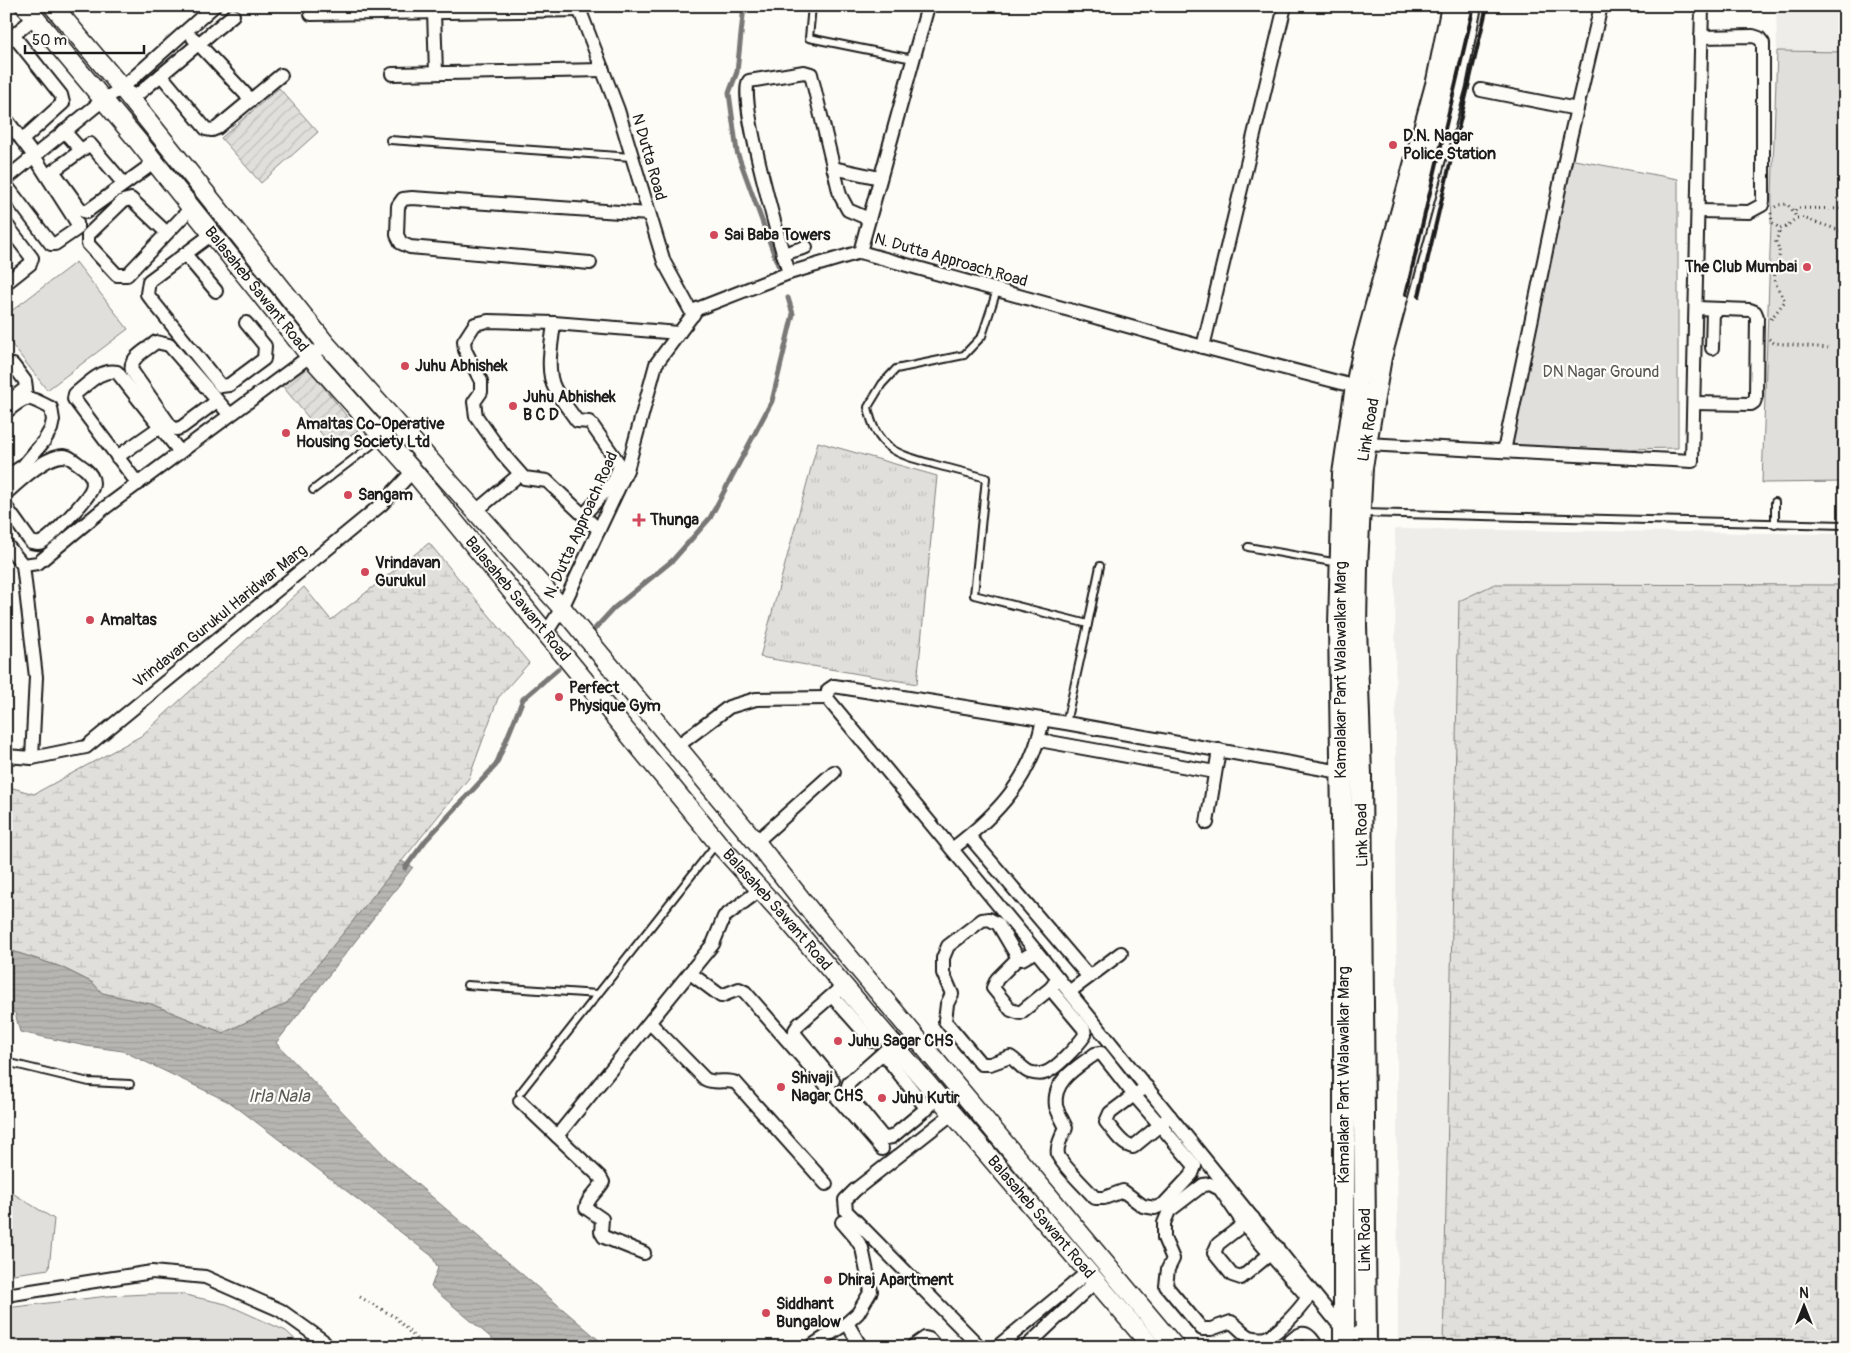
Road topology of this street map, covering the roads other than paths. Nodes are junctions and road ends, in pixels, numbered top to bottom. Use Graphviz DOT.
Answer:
graph roads {
  1 [pos="53,6"];
  2 [pos="214,6"];
  3 [pos="812,6"];
  4 [pos="928,6"];
  5 [pos="1285,6"];
  6 [pos="1452,6"];
  7 [pos="1470,6"];
  8 [pos="1601,6"];
  9 [pos="1702,6"];
  10 [pos="581,8"];
  11 [pos="30,12"];
  12 [pos="434,12"];
  13 [pos="233,14"];
  14 [pos="311,14"];
  15 [pos="186,31"];
  16 [pos="1701,37"];
  17 [pos="9,38"];
  18 [pos="198,44"];
  19 [pos="913,59"];
  20 [pos="603,70"];
  21 [pos="392,74"];
  22 [pos="436,74"];
  23 [pos="161,75"];
  24 [pos="281,75"];
  25 [pos="1481,90"];
  26 [pos="126,94"];
  27 [pos="103,100"];
  28 [pos="250,100"];
  29 [pos="1577,109"];
  30 [pos="6,119"];
  31 [pos="64,131"];
  32 [pos="22,140"];
  33 [pos="390,140"];
  34 [pos="80,149"];
  35 [pos="34,156"];
  36 [pos="632,157"];
  37 [pos="155,162"];
  38 [pos="834,168"];
  39 [pos="880,178"];
  40 [pos="6,179"];
  41 [pos="124,184"];
  42 [pos="6,185"];
  43 [pos="191,208"];
  44 [pos="1698,211"];
  45 [pos="649,214"];
  46 [pos="869,218"];
  47 [pos="6,224"];
  48 [pos="167,233"];
  49 [pos="212,234"];
  50 [pos="806,247"];
  51 [pos="860,252"];
  52 [pos="185,254"];
  53 [pos="783,254"];
  54 [pos="590,262"];
  55 [pos="789,273"];
  56 [pos="6,283"];
  57 [pos="997,290"];
  58 [pos="216,291"];
  59 [pos="693,315"];
  60 [pos="1696,315"];
  61 [pos="1713,315"];
  62 [pos="246,323"];
  63 [pos="554,323"];
  64 [pos="679,333"];
  65 [pos="326,344"];
  66 [pos="1203,347"];
  67 [pos="1712,348"];
  68 [pos="310,356"];
  69 [pos="6,367"];
  70 [pos="1365,389"];
  71 [pos="217,400"];
  72 [pos="6,403"];
  73 [pos="1694,403"];
  74 [pos="6,412"];
  75 [pos="230,415"];
  76 [pos="160,428"];
  77 [pos="382,437"];
  78 [pos="1366,444"];
  79 [pos="1504,451"];
  80 [pos="180,452"];
  81 [pos="117,457"];
  82 [pos="624,468"];
  83 [pos="413,472"];
  84 [pos="520,474"];
  85 [pos="6,477"];
  86 [pos="138,484"];
  87 [pos="313,490"];
  88 [pos="6,492"];
  89 [pos="1775,502"];
  90 [pos="6,507"];
  91 [pos="77,510"];
  92 [pos="476,511"];
  93 [pos="1350,513"];
  94 [pos="584,515"];
  95 [pos="88,522"];
  96 [pos="1775,524"];
  97 [pos="1845,525"];
  98 [pos="599,530"];
  99 [pos="6,544"];
  100 [pos="1248,547"];
  101 [pos="1340,564"];
  102 [pos="22,565"];
  103 [pos="1100,566"];
  104 [pos="562,608"];
  105 [pos="1088,624"];
  106 [pos="546,633"];
  107 [pos="827,698"];
  108 [pos="1043,720"];
  109 [pos="1066,723"];
  110 [pos="1039,740"];
  111 [pos="1062,744"];
  112 [pos="676,747"];
  113 [pos="1218,750"];
  114 [pos="6,756"];
  115 [pos="32,758"];
  116 [pos="834,772"];
  117 [pos="1215,772"];
  118 [pos="1352,773"];
  119 [pos="1207,823"];
  120 [pos="969,836"];
  121 [pos="718,842"];
  122 [pos="756,842"];
  123 [pos="952,849"];
  124 [pos="998,870"];
  125 [pos="981,884"];
  126 [pos="760,889"];
  127 [pos="1036,951"];
  128 [pos="1122,952"];
  129 [pos="1018,958"];
  130 [pos="690,974"];
  131 [pos="1089,977"];
  132 [pos="1055,983"];
  133 [pos="467,985"];
  134 [pos="838,990"];
  135 [pos="1069,992"];
  136 [pos="598,994"];
  137 [pos="650,1023"];
  138 [pos="872,1041"];
  139 [pos="888,1048"];
  140 [pos="6,1062"];
  141 [pos="833,1080"];
  142 [pos="130,1084"];
  143 [pos="1147,1087"];
  144 [pos="1134,1095"];
  145 [pos="520,1097"];
  146 [pos="933,1103"];
  147 [pos="953,1113"];
  148 [pos="1170,1116"];
  149 [pos="1160,1125"];
  150 [pos="557,1136"];
  151 [pos="882,1149"];
  152 [pos="826,1184"];
  153 [pos="1248,1221"];
  154 [pos="842,1222"];
  155 [pos="1092,1247"];
  156 [pos="1274,1251"];
  157 [pos="644,1253"];
  158 [pos="1075,1256"];
  159 [pos="1092,1276"];
  160 [pos="6,1295"];
  161 [pos="847,1323"];
  162 [pos="1344,1339"];
  163 [pos="1366,1341"];
  164 [pos="328,1347"];
  165 [pos="810,1347"];
  166 [pos="861,1347"];
  167 [pos="912,1347"];
  168 [pos="936,1347"];
  169 [pos="980,1347"];
  170 [pos="997,1347"];
  171 [pos="1026,1347"];
  172 [pos="1152,1347"];
  173 [pos="1175,1347"];
  174 [pos="1284,1347"];
  175 [pos="1317,1347"];
  1 -- 26 [label="main road, Balasaheb Sawant Road"];
  2 -- 15 [label="street"];
  3 -- 19 [label="lane"];
  4 -- 19 [label="street"];
  5 -- 66 [label="street"];
  6 -- 70 [label="main road, Kamalakar Pant Walawalkar Marg"];
  7 -- 70 [label="main road, Link Road"];
  8 -- 29 [label="street"];
  9 -- 16 [label="street"];
  10 -- 12 [label="street"];
  10 -- 20 [label="street, N Dutta Road"];
  11 -- 17 [label="street"];
  11 -- 27 [label="main road, Balasaheb Sawant Road"];
  12 -- 14 [label="street"];
  12 -- 22 [label="street"];
  13 -- 18 [label="street"];
  15 -- 18 [label="street"];
  15 -- 26 [label="street"];
  16 -- 44 [label="street"];
  16 -- 44 [label="street"];
  17 -- 32 [label="street"];
  18 -- 23 [label="street"];
  18 -- 28 [label="street"];
  19 -- 39 [label="street"];
  20 -- 22 [label="street"];
  20 -- 36 [label="street, N Dutta Road"];
  21 -- 22 [label="street"];
  23 -- 26 [label="street"];
  23 -- 28 [label="street"];
  24 -- 28 [label="street"];
  25 -- 29 [label="street"];
  26 -- 27 [label="street"];
  26 -- 65 [label="main road, Balasaheb Sawant Road"];
  27 -- 31 [label="street"];
  27 -- 37 [label="main road, Balasaheb Sawant Road"];
  29 -- 79 [label="street"];
  30 -- 32 [label="street"];
  31 -- 34 [label="street"];
  31 -- 35 [label="street"];
  32 -- 35 [label="street"];
  33 -- 36 [label="lane"];
  34 -- 41 [label="street"];
  34 -- 41 [label="street"];
  35 -- 40 [label="street"];
  35 -- 42 [label="street"];
  36 -- 45 [label="street, N Dutta Road"];
  37 -- 41 [label="street"];
  37 -- 43 [label="main road, Balasaheb Sawant Road"];
  38 -- 39 [label="street"];
  38 -- 46 [label="street"];
  38 -- 53 [label="street"];
  39 -- 46 [label="street"];
  43 -- 48 [label="street"];
  43 -- 49 [label="main road, Balasaheb Sawant Road"];
  44 -- 60 [label="street"];
  45 -- 54 [label="street"];
  45 -- 59 [label="street, N Dutta Road"];
  46 -- 51 [label="street"];
  47 -- 56 [label="street"];
  48 -- 48 [label="street"];
  49 -- 52 [label="street"];
  49 -- 68 [label="main road, Balasaheb Sawant Road"];
  50 -- 53 [label="street"];
  51 -- 55 [label="street, N. Dutta Approach Road"];
  51 -- 57 [label="street, N. Dutta Approach Road"];
  52 -- 58 [label="street"];
  52 -- 62 [label="street"];
  53 -- 55 [label="street"];
  55 -- 59 [label="street, N. Dutta Approach Road"];
  57 -- 66 [label="street, N. Dutta Approach Road"];
  57 -- 105 [label="lane"];
  59 -- 64 [label="street, N. Dutta Approach Road"];
  60 -- 61 [label="street"];
  60 -- 73 [label="street"];
  61 -- 67 [label="street"];
  61 -- 73 [label="street"];
  63 -- 64 [label="street"];
  63 -- 82 [label="street"];
  63 -- 84 [label="street"];
  64 -- 82 [label="street, N. Dutta Approach Road"];
  65 -- 68 [label="street"];
  65 -- 92 [label="main road, Balasaheb Sawant Road"];
  66 -- 70 [label="street, N. Dutta Approach Road"];
  68 -- 75 [label="street"];
  68 -- 77 [label="main road, Balasaheb Sawant Road"];
  69 -- 72 [label="street"];
  70 -- 78 [label="main road, Link Road"];
  70 -- 93 [label="main road, Kamalakar Pant Walawalkar Marg"];
  71 -- 71 [label="street"];
  71 -- 75 [label="street"];
  73 -- 79 [label="street"];
  74 -- 85 [label="street"];
  75 -- 80 [label="street"];
  76 -- 80 [label="street"];
  76 -- 81 [label="street"];
  76 -- 81 [label="street"];
  77 -- 83 [label="main road, Balasaheb Sawant Road"];
  77 -- 87 [label="lane"];
  78 -- 79 [label="street"];
  78 -- 93 [label="main road, Link Road"];
  80 -- 86 [label="street"];
  81 -- 86 [label="street"];
  82 -- 94 [label="street"];
  82 -- 98 [label="street, N. Dutta Approach Road"];
  83 -- 106 [label="main road, Balasaheb Sawant Road"];
  83 -- 115 [label="street, Vrindavan Gurukul Haridwar Marg"];
  84 -- 92 [label="street"];
  84 -- 94 [label="street"];
  86 -- 95 [label="street"];
  88 -- 91 [label="street"];
  89 -- 96 [label="lane"];
  90 -- 91 [label="street"];
  91 -- 95 [label="street"];
  92 -- 104 [label="main road, Balasaheb Sawant Road"];
  93 -- 96 [label="lane"];
  93 -- 101 [label="main road, Kamalakar Pant Walawalkar Marg"];
  93 -- 118 [label="main road, Link Road"];
  94 -- 98 [label="street"];
  95 -- 102 [label="street"];
  96 -- 97 [label="lane"];
  98 -- 104 [label="street, N. Dutta Approach Road"];
  99 -- 102 [label="street"];
  100 -- 101 [label="lane"];
  101 -- 118 [label="main road, Kamalakar Pant Walawalkar Marg"];
  102 -- 115 [label="street"];
  103 -- 105 [label="lane"];
  104 -- 106 [label="street, N. Dutta Approach Road"];
  104 -- 112 [label="main road, Balasaheb Sawant Road"];
  105 -- 109 [label="lane"];
  106 -- 121 [label="main road, Balasaheb Sawant Road"];
  107 -- 108 [label="street"];
  107 -- 112 [label="street"];
  107 -- 123 [label="street"];
  108 -- 109 [label="street"];
  108 -- 110 [label="street"];
  109 -- 111 [label="street"];
  109 -- 113 [label="street"];
  110 -- 111 [label="street"];
  110 -- 120 [label="street"];
  111 -- 117 [label="street"];
  112 -- 122 [label="main road, Balasaheb Sawant Road"];
  113 -- 117 [label="street"];
  113 -- 118 [label="street"];
  114 -- 115 [label="street, Vrindavan Gurukul Haridwar Marg"];
  116 -- 122 [label="street"];
  117 -- 119 [label="street"];
  118 -- 162 [label="main road, Kamalakar Pant Walawalkar Marg"];
  118 -- 163 [label="main road, Link Road"];
  120 -- 123 [label="street"];
  120 -- 124 [label="street"];
  121 -- 126 [label="main road, Balasaheb Sawant Road"];
  121 -- 136 [label="lane"];
  122 -- 155 [label="main road, Balasaheb Sawant Road"];
  123 -- 125 [label="street"];
  124 -- 125 [label="street"];
  124 -- 131 [label="street"];
  125 -- 127 [label="street"];
  126 -- 130 [label="street"];
  126 -- 134 [label="main road, Balasaheb Sawant Road"];
  127 -- 129 [label="street"];
  127 -- 132 [label="street"];
  128 -- 131 [label="street"];
  129 -- 132 [label="street"];
  129 -- 132 [label="street"];
  130 -- 137 [label="street"];
  130 -- 151 [label="street"];
  131 -- 135 [label="street"];
  132 -- 135 [label="street"];
  133 -- 136 [label="lane"];
  134 -- 138 [label="street"];
  134 -- 139 [label="main road, Balasaheb Sawant Road"];
  134 -- 141 [label="street"];
  135 -- 143 [label="street"];
  136 -- 145 [label="lane"];
  137 -- 150 [label="street"];
  137 -- 152 [label="street"];
  139 -- 146 [label="main road, Balasaheb Sawant Road"];
  139 -- 146 [label="street"];
  140 -- 142 [label="lane"];
  143 -- 144 [label="street"];
  143 -- 148 [label="street"];
  144 -- 149 [label="street"];
  144 -- 149 [label="street"];
  144 -- 149 [label="street"];
  145 -- 150 [label="street"];
  146 -- 147 [label="main road, Balasaheb Sawant Road"];
  147 -- 158 [label="main road, Balasaheb Sawant Road"];
  147 -- 169 [label="street"];
  148 -- 149 [label="street"];
  148 -- 153 [label="street"];
  150 -- 157 [label="street"];
  153 -- 156 [label="street"];
  153 -- 156 [label="street"];
  153 -- 156 [label="street"];
  154 -- 161 [label="street"];
  155 -- 158 [label="main road"];
  155 -- 173 [label="main road, Balasaheb Sawant Road"];
  156 -- 162 [label="street"];
  158 -- 159 [label="main road, Balasaheb Sawant Road"];
  159 -- 170 [label="street"];
  159 -- 171 [label="street"];
  159 -- 172 [label="main road, Balasaheb Sawant Road"];
  160 -- 164 [label="street"];
  161 -- 165 [label="street"];
  161 -- 166 [label="street"];
  162 -- 163 [label="street"];
  167 -- 168 [label="street"];
  174 -- 175 [label="street"];
}
